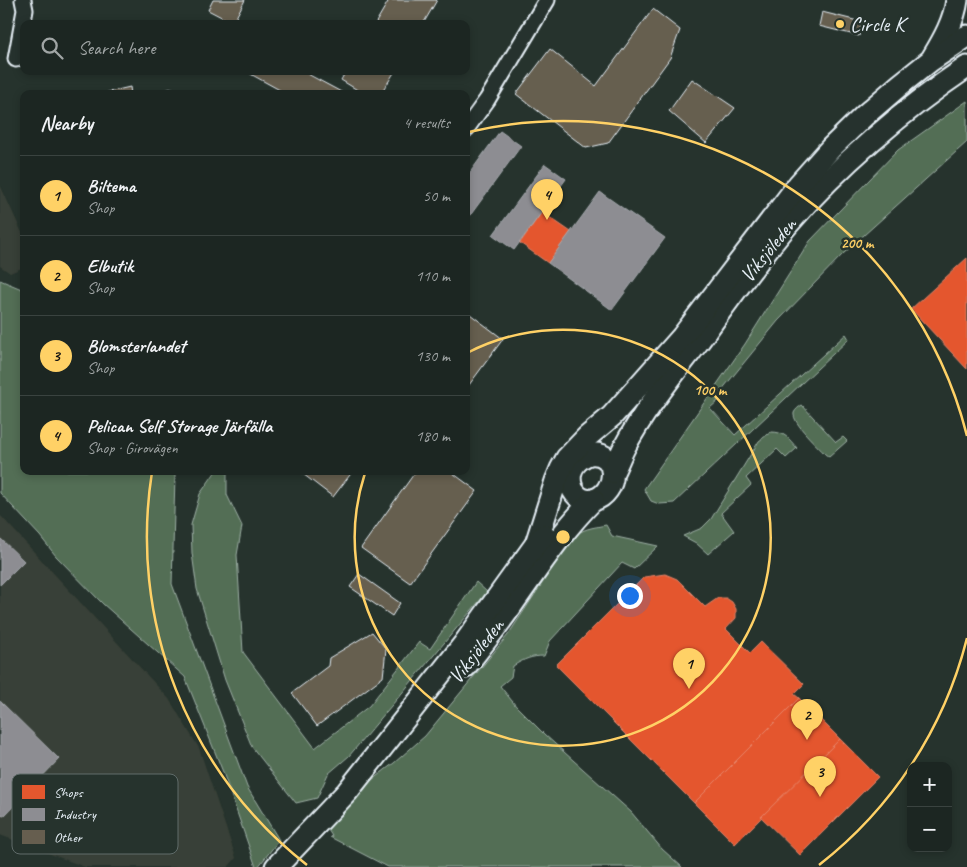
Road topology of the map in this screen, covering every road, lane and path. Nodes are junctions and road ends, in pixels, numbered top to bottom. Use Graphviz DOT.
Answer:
graph roads {
  1 [pos="23,0"];
  2 [pos="547,0"];
  3 [pos="957,0"];
  4 [pos="23,20"];
  5 [pos="967,36"];
  6 [pos="20,37"];
  7 [pos="16,58"];
  8 [pos="930,61"];
  9 [pos="967,67"];
  10 [pos="470,123"];
  11 [pos="682,337"];
  12 [pos="587,455"];
  13 [pos="613,472"];
  14 [pos="570,480"];
  15 [pos="592,500"];
  16 [pos="536,544"];
  17 [pos="347,792"];
  18 [pos="276,867"];
  1 -- 4 [label="street"];
  2 -- 10 [label="street"];
  3 -- 8 [label="main road"];
  5 -- 8 [label="main road, Viksjöleden"];
  6 -- 7 [label="street"];
  8 -- 11 [label="main road, Viksjöleden"];
  9 -- 13 [label="main road, Viksjöleden"];
  11 -- 12 [label="main road, Viksjöleden"];
  11 -- 16 [label="main road, Viksjöleden"];
  12 -- 13 [label="main road"];
  12 -- 14 [label="main road"];
  13 -- 15 [label="main road"];
  14 -- 15 [label="main road"];
  14 -- 16 [label="main road, Viksjöleden"];
  15 -- 17 [label="main road, Viksjöleden"];
  16 -- 17 [label="main road, Viksjöleden"];
  17 -- 18 [label="main road, Viksjöleden"];
}
